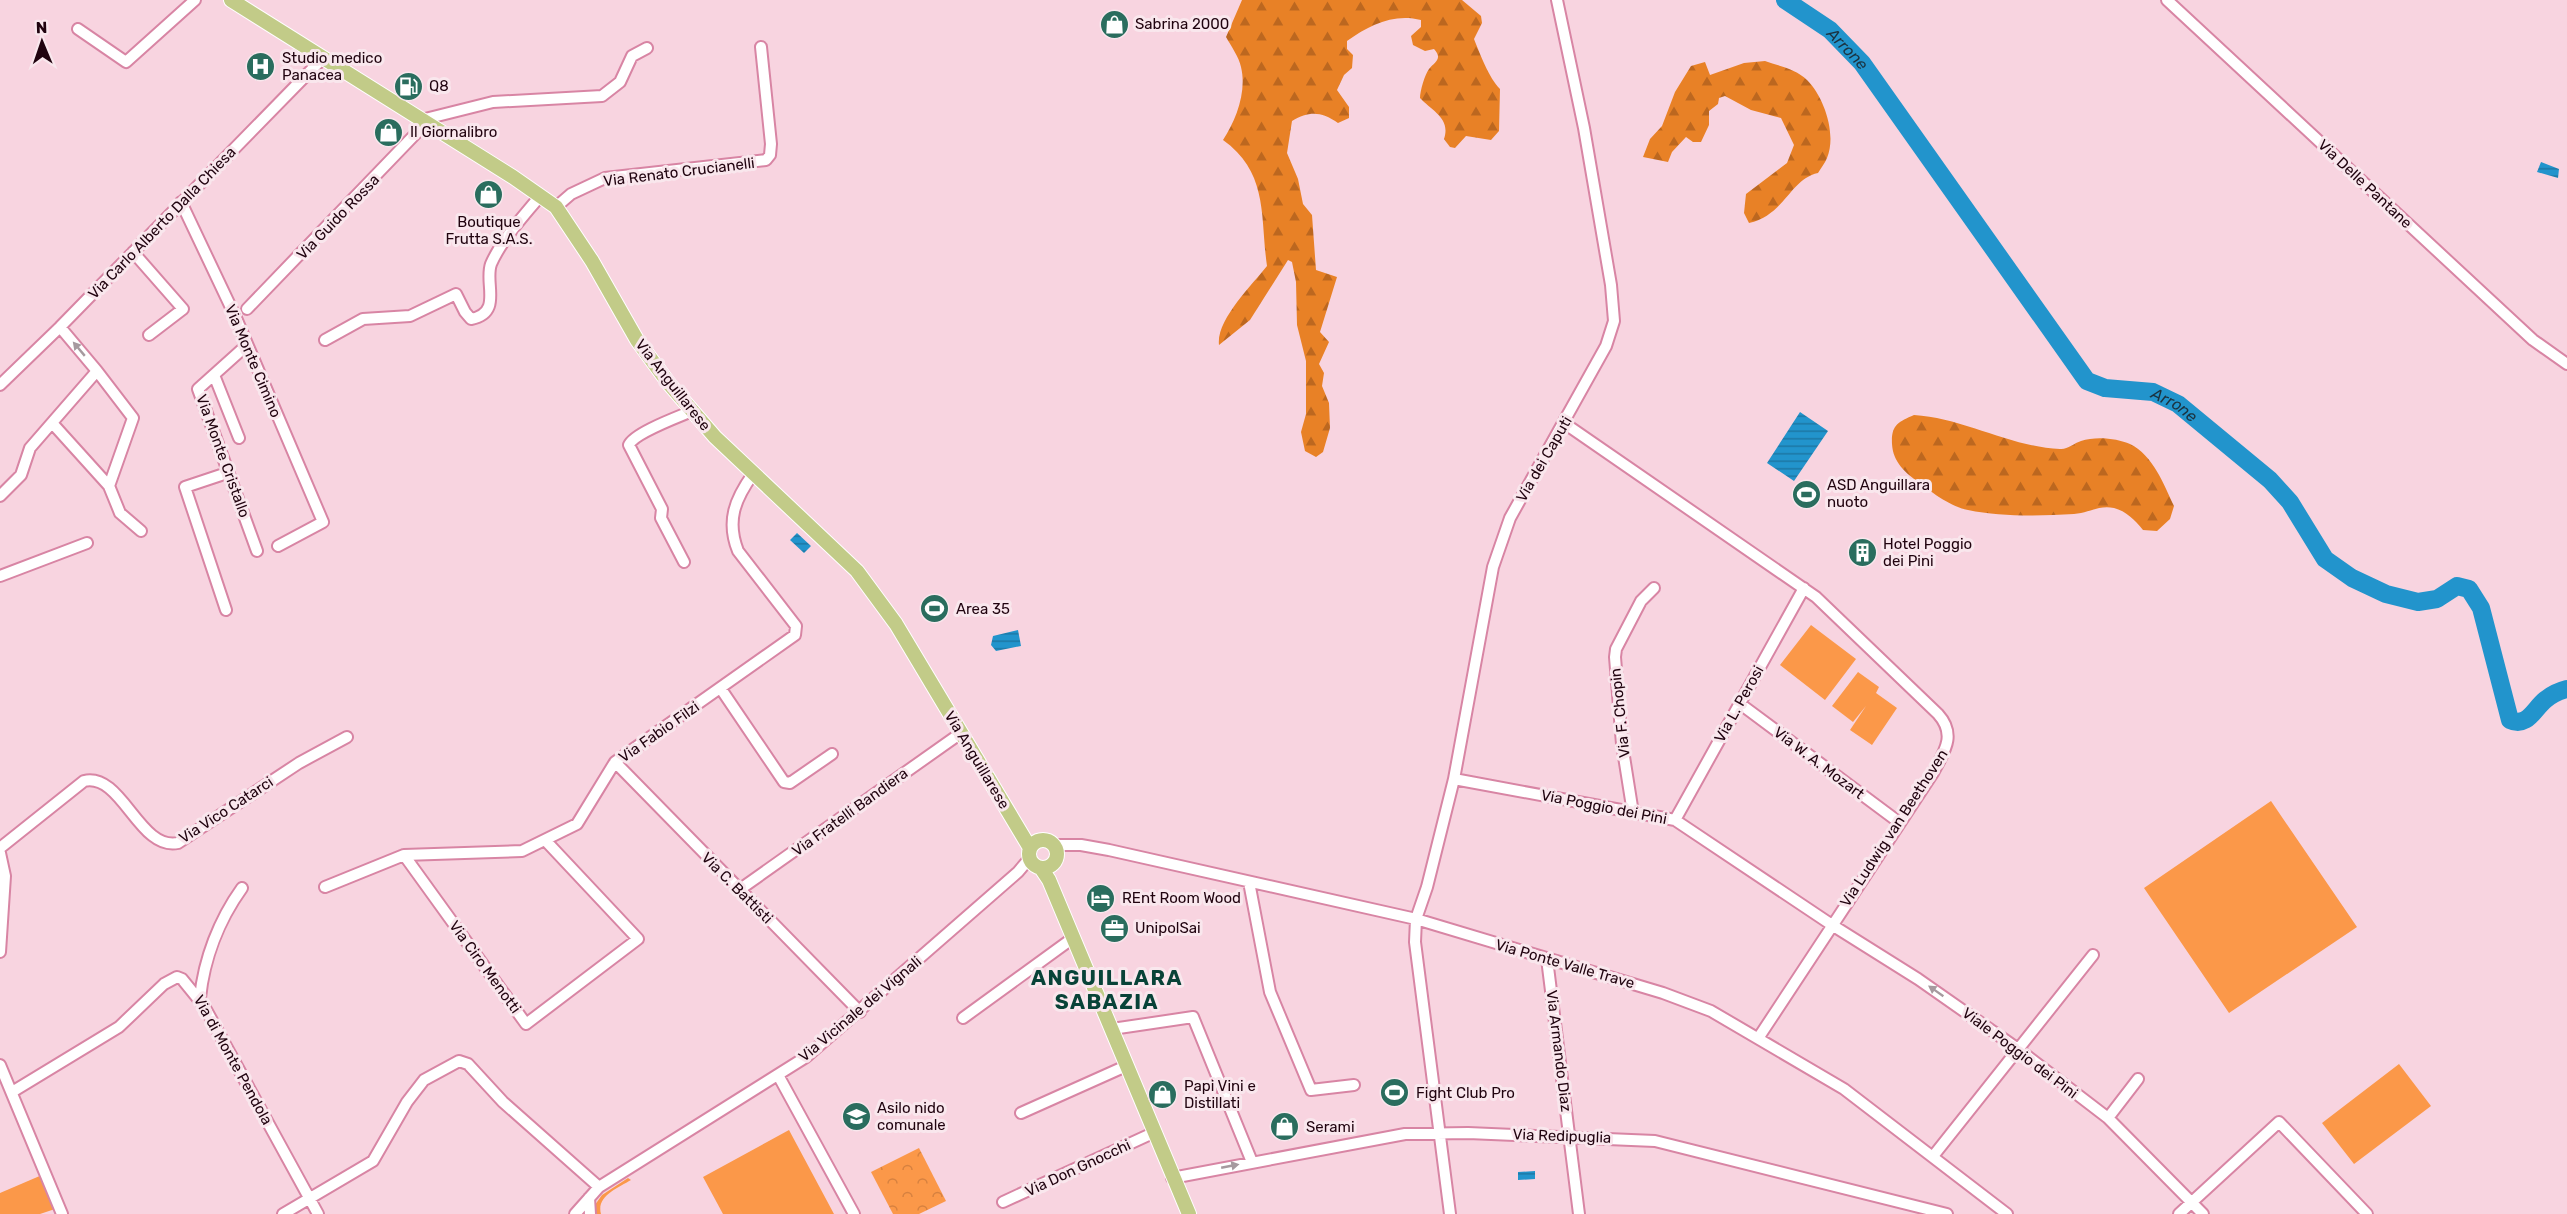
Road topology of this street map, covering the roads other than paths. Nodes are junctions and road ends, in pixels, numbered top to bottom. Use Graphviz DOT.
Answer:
graph roads {
  1 [pos="195,0"];
  2 [pos="231,0"];
  3 [pos="1557,0"];
  4 [pos="2167,0"];
  5 [pos="78,29"];
  6 [pos="761,47"];
  7 [pos="647,48"];
  8 [pos="321,59"];
  9 [pos="423,122"];
  10 [pos="540,196"];
  11 [pos="182,202"];
  12 [pos="556,207"];
  13 [pos="133,252"];
  14 [pos="247,309"];
  15 [pos="60,327"];
  16 [pos="149,335"];
  17 [pos="325,340"];
  18 [pos="247,345"];
  19 [pos="2567,364"];
  20 [pos="97,371"];
  21 [pos="213,375"];
  22 [pos="0,385"];
  23 [pos="692,411"];
  24 [pos="1564,423"];
  25 [pos="53,424"];
  26 [pos="239,438"];
  27 [pos="227,473"];
  28 [pos="753,474"];
  29 [pos="109,486"];
  30 [pos="0,496"];
  31 [pos="141,531"];
  32 [pos="87,543"];
  33 [pos="278,546"];
  34 [pos="258,551"];
  35 [pos="684,562"];
  36 [pos="0,576"];
  37 [pos="1654,588"];
  38 [pos="1804,588"];
  39 [pos="226,610"];
  40 [pos="721,689"];
  41 [pos="1739,703"];
  42 [pos="961,733"];
  43 [pos="347,737"];
  44 [pos="832,754"];
  45 [pos="615,762"];
  46 [pos="1454,779"];
  47 [pos="1633,813"];
  48 [pos="1675,820"];
  49 [pos="1900,823"];
  50 [pos="545,840"];
  51 [pos="0,851"];
  52 [pos="404,855"];
  53 [pos="1046,857"];
  54 [pos="1249,882"];
  55 [pos="325,887"];
  56 [pos="242,888"];
  57 [pos="739,890"];
  58 [pos="1416,919"];
  59 [pos="1832,925"];
  60 [pos="1073,938"];
  61 [pos="0,952"];
  62 [pos="2093,955"];
  63 [pos="1547,959"];
  64 [pos="200,998"];
  65 [pos="860,1012"];
  66 [pos="963,1018"];
  67 [pos="1112,1029"];
  68 [pos="1759,1037"];
  69 [pos="2018,1049"];
  70 [pos="1126,1066"];
  71 [pos="2,1073"];
  72 [pos="778,1075"];
  73 [pos="2138,1079"];
  74 [pos="1354,1085"];
  75 [pos="12,1092"];
  76 [pos="1021,1113"];
  77 [pos="2108,1118"];
  78 [pos="1154,1133"];
  79 [pos="1441,1133"];
  80 [pos="1569,1136"];
  81 [pos="1934,1155"];
  82 [pos="1252,1162"];
  83 [pos="1172,1178"];
  84 [pos="599,1187"];
  85 [pos="589,1198"];
  86 [pos="310,1200"];
  87 [pos="1003,1202"];
  88 [pos="2192,1202"];
  89 [pos="62,1214"];
  90 [pos="283,1214"];
  91 [pos="318,1214"];
  92 [pos="575,1214"];
  93 [pos="590,1214"];
  94 [pos="854,1214"];
  95 [pos="1189,1214"];
  96 [pos="1449,1214"];
  97 [pos="1579,1214"];
  98 [pos="1947,1214"];
  99 [pos="2007,1214"];
  100 [pos="2179,1214"];
  101 [pos="2203,1214"];
  102 [pos="2367,1214"];
  1 -- 5 [label="street"];
  2 -- 8 [label="main road, Via Anguillarese"];
  3 -- 24 [label="street, Via dei Caputi"];
  4 -- 19 [label="street, Via Delle Pantane"];
  6 -- 12 [label="street, Via Renato Crucianelli"];
  7 -- 9 [label="street"];
  8 -- 9 [label="main road, Via Anguillarese"];
  8 -- 11 [label="street, Via Carlo Alberto Dalla Chiesa"];
  9 -- 10 [label="main road, Via Anguillarese"];
  9 -- 14 [label="street, Via Guido Rossa"];
  10 -- 12 [label="main road, Via Anguillarese"];
  10 -- 17 [label="street"];
  11 -- 13 [label="street, Via Carlo Alberto Dalla Chiesa"];
  11 -- 18 [label="street, Via Monte Cimino"];
  12 -- 23 [label="main road, Via Anguillarese"];
  13 -- 15 [label="street, Via Carlo Alberto Dalla Chiesa"];
  13 -- 16 [label="street"];
  20 -- 15 [label="street, one-way"];
  15 -- 22 [label="street, Via Carlo Alberto Dalla Chiesa"];
  18 -- 21 [label="street, Via Monte Cristallo"];
  18 -- 33 [label="street, Via Monte Cimino"];
  20 -- 25 [label="street"];
  20 -- 29 [label="street"];
  21 -- 26 [label="street"];
  21 -- 27 [label="street, Via Monte Cristallo"];
  23 -- 28 [label="main road, Via Anguillarese"];
  23 -- 35 [label="street"];
  24 -- 38 [label="street, Via Ludwig van Beethoven"];
  24 -- 46 [label="street, Via dei Caputi"];
  25 -- 29 [label="street"];
  25 -- 30 [label="street"];
  27 -- 34 [label="street, Via Monte Cristallo"];
  27 -- 39 [label="street"];
  28 -- 40 [label="street, Via Fabio Filzi"];
  28 -- 42 [label="main road, Via Anguillarese"];
  29 -- 31 [label="street"];
  32 -- 36 [label="street"];
  37 -- 47 [label="street, Via F. Chopin"];
  38 -- 41 [label="street, Via L. Perosi"];
  38 -- 49 [label="street, Via Ludwig van Beethoven"];
  40 -- 44 [label="street"];
  40 -- 45 [label="street, Via Fabio Filzi"];
  41 -- 48 [label="street, Via L. Perosi"];
  41 -- 49 [label="street, Via W. A. Mozart"];
  42 -- 53 [label="main road, Via Anguillarese"];
  42 -- 57 [label="street, Via Fratelli Bandiera"];
  43 -- 51 [label="street, Via Vico Catarci"];
  45 -- 50 [label="street, Via Fabio Filzi"];
  45 -- 57 [label="street, Via C. Battisti"];
  46 -- 47 [label="street, Via Poggio dei Pini"];
  46 -- 58 [label="street, Via dei Caputi"];
  47 -- 48 [label="street, Via Poggio dei Pini"];
  48 -- 59 [label="street, Via Poggio dei Pini"];
  49 -- 59 [label="street, Via Ludwig van Beethoven"];
  50 -- 52 [label="street, Via Fabio Filzi"];
  50 -- 52 [label="street, Via Ciro Menotti"];
  51 -- 61 [label="street"];
  52 -- 55 [label="street, Via Fabio Filzi"];
  53 -- 54 [label="street, Via Ponte Valle Trave"];
  53 -- 60 [label="main road, Via Anguillarese"];
  53 -- 65 [label="street, Via Vicinale dei Vignali"];
  54 -- 58 [label="street, Via Ponte Valle Trave"];
  54 -- 74 [label="street"];
  56 -- 64 [label="street"];
  57 -- 65 [label="street, Via C. Battisti"];
  58 -- 63 [label="street, Via Ponte Valle Trave"];
  58 -- 79 [label="street, Via dei Caputi"];
  59 -- 68 [label="street, Via Ludwig van Beethoven"];
  69 -- 59 [label="street, Viale Poggio dei Pini, one-way"];
  60 -- 66 [label="street"];
  60 -- 67 [label="main road, Via Anguillarese"];
  62 -- 69 [label="street"];
  63 -- 68 [label="street, Via Ponte Valle Trave"];
  63 -- 80 [label="street, Via Armando Diaz"];
  64 -- 75 [label="street, Via di Monte Pendola"];
  64 -- 86 [label="street, Via di Monte Pendola"];
  65 -- 72 [label="street, Via Vicinale dei Vignali"];
  67 -- 70 [label="main road, Via Anguillarese"];
  67 -- 82 [label="street"];
  68 -- 81 [label="street, Via Ponte Valle Trave"];
  69 -- 77 [label="street, Viale Poggio dei Pini"];
  69 -- 81 [label="street"];
  70 -- 76 [label="street"];
  70 -- 78 [label="main road, Via Anguillarese"];
  71 -- 75 [label="street"];
  72 -- 84 [label="street, Via Vicinale dei Vignali"];
  72 -- 94 [label="street"];
  73 -- 77 [label="street"];
  75 -- 89 [label="street"];
  77 -- 88 [label="street, Viale Poggio dei Pini"];
  78 -- 83 [label="main road, Via Anguillarese"];
  78 -- 87 [label="street, Via Don Gnocchi"];
  79 -- 80 [label="street, Via Redipuglia"];
  79 -- 82 [label="street, Via Redipuglia"];
  79 -- 96 [label="street, Via dei Caputi"];
  80 -- 97 [label="street, Via Armando Diaz"];
  80 -- 98 [label="street, Via Redipuglia"];
  81 -- 99 [label="street, Via Ponte Valle Trave"];
  83 -- 82 [label="street, Via Redipuglia, one-way"];
  83 -- 95 [label="main road, Via Anguillarese"];
  84 -- 85 [label="street, Via Vicinale dei Vignali"];
  84 -- 86 [label="street"];
  85 -- 92 [label="street, Via Vicinale dei Vignali"];
  85 -- 93 [label="street"];
  86 -- 90 [label="street"];
  86 -- 91 [label="street, Via di Monte Pendola"];
  88 -- 100 [label="street"];
  88 -- 101 [label="street, Viale Poggio dei Pini"];
  88 -- 102 [label="street"];
}
